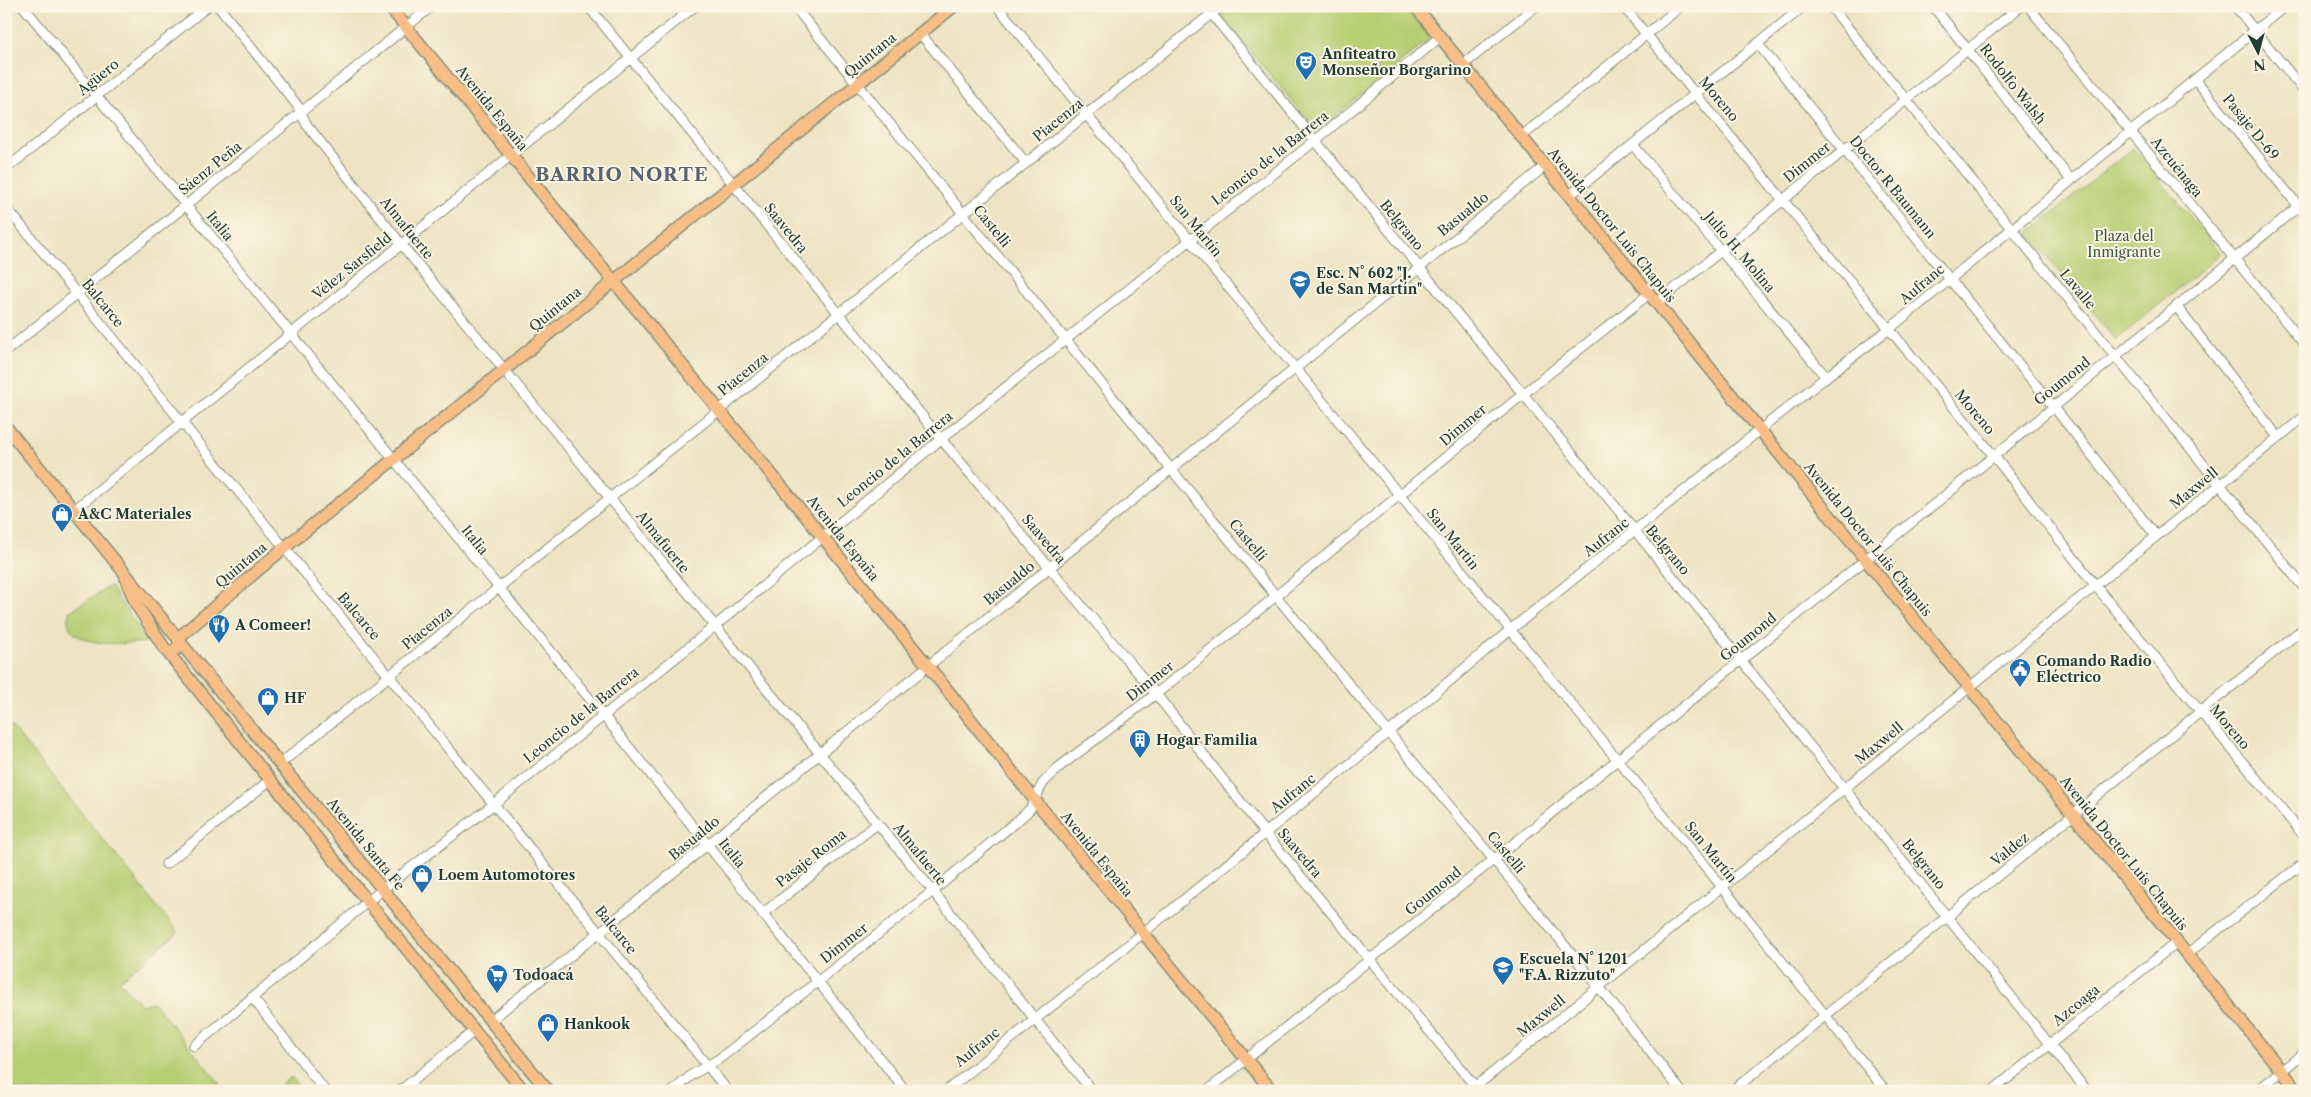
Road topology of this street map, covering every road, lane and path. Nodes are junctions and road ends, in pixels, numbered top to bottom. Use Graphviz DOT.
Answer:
graph roads {
  1 [pos="23,6"];
  2 [pos="208,6"];
  3 [pos="218,6"];
  4 [pos="389,6"];
  5 [pos="432,6"];
  6 [pos="588,6"];
  7 [pos="695,6"];
  8 [pos="794,6"];
  9 [pos="954,6"];
  10 [pos="997,6"];
  11 [pos="1205,6"];
  12 [pos="1221,6"];
  13 [pos="1415,6"];
  14 [pos="1536,6"];
  15 [pos="1623,6"];
  16 [pos="1681,6"];
  17 [pos="1804,6"];
  18 [pos="1830,6"];
  19 [pos="1933,6"];
  20 [pos="2021,6"];
  21 [pos="2028,6"];
  22 [pos="2235,6"];
  23 [pos="2285,6"];
  24 [pos="1212,14"];
  25 [pos="406,27"];
  26 [pos="2255,31"];
  27 [pos="920,33"];
  28 [pos="1646,35"];
  29 [pos="1440,37"];
  30 [pos="1758,44"];
  31 [pos="1968,49"];
  32 [pos="630,59"];
  33 [pos="1463,66"];
  34 [pos="2195,79"];
  35 [pos="858,84"];
  36 [pos="2305,92"];
  37 [pos="1697,94"];
  38 [pos="96,96"];
  39 [pos="1905,100"];
  40 [pos="301,112"];
  41 [pos="1086,115"];
  42 [pos="2130,132"];
  43 [pos="1521,137"];
  44 [pos="1316,140"];
  45 [pos="1633,145"];
  46 [pos="1845,149"];
  47 [pos="511,156"];
  48 [pos="1026,163"];
  49 [pos="1545,166"];
  50 [pos="6,169"];
  51 [pos="2071,180"];
  52 [pos="732,185"];
  53 [pos="1569,196"];
  54 [pos="1783,199"];
  55 [pos="2302,204"];
  56 [pos="6,206"];
  57 [pos="186,206"];
  58 [pos="964,214"];
  59 [pos="2305,214"];
  60 [pos="2010,229"];
  61 [pos="1189,240"];
  62 [pos="401,244"];
  63 [pos="1721,250"];
  64 [pos="2234,259"];
  65 [pos="1418,266"];
  66 [pos="1949,279"];
  67 [pos="614,281"];
  68 [pos="77,293"];
  69 [pos="1649,294"];
  70 [pos="1657,303"];
  71 [pos="2176,306"];
  72 [pos="839,315"];
  73 [pos="1888,330"];
  74 [pos="290,334"];
  75 [pos="1066,339"];
  76 [pos="2305,345"];
  77 [pos="6,351"];
  78 [pos="2115,356"];
  79 [pos="1294,369"];
  80 [pos="505,370"];
  81 [pos="1826,377"];
  82 [pos="1522,395"];
  83 [pos="2053,406"];
  84 [pos="720,410"];
  85 [pos="2305,416"];
  86 [pos="182,421"];
  87 [pos="6,427"];
  88 [pos="1761,431"];
  89 [pos="2278,437"];
  90 [pos="941,439"];
  91 [pos="1994,456"];
  92 [pos="393,460"];
  93 [pos="1171,469"];
  94 [pos="2219,485"];
  95 [pos="1400,496"];
  96 [pos="610,498"];
  97 [pos="74,510"];
  98 [pos="1635,532"];
  99 [pos="2156,536"];
  100 [pos="823,537"];
  101 [pos="284,548"];
  102 [pos="1866,560"];
  103 [pos="1050,567"];
  104 [pos="123,570"];
  105 [pos="2095,585"];
  106 [pos="497,588"];
  107 [pos="2305,589"];
  108 [pos="1276,595"];
  109 [pos="715,626"];
  110 [pos="2305,627"];
  111 [pos="1509,631"];
  112 [pos="177,638"];
  113 [pos="164,648"];
  114 [pos="1741,660"];
  115 [pos="928,666"];
  116 [pos="390,675"];
  117 [pos="1969,687"];
  118 [pos="1156,694"];
  119 [pos="2200,712"];
  120 [pos="603,715"];
  121 [pos="1389,732"];
  122 [pos="819,754"];
  123 [pos="1617,760"];
  124 [pos="281,763"];
  125 [pos="270,780"];
  126 [pos="1845,789"];
  127 [pos="1034,799"];
  128 [pos="494,804"];
  129 [pos="2074,815"];
  130 [pos="877,824"];
  131 [pos="1265,833"];
  132 [pos="2305,837"];
  133 [pos="707,845"];
  134 [pos="1494,860"];
  135 [pos="2305,862"];
  136 [pos="166,864"];
  137 [pos="1723,888"];
  138 [pos="383,889"];
  139 [pos="933,891"];
  140 [pos="368,902"];
  141 [pos="762,914"];
  142 [pos="1948,917"];
  143 [pos="600,932"];
  144 [pos="1143,933"];
  145 [pos="2177,942"];
  146 [pos="2187,954"];
  147 [pos="1371,960"];
  148 [pos="819,981"];
  149 [pos="1600,987"];
  150 [pos="252,998"];
  151 [pos="1825,1016"];
  152 [pos="1034,1019"];
  153 [pos="490,1021"];
  154 [pos="474,1031"];
  155 [pos="2050,1044"];
  156 [pos="194,1046"];
  157 [pos="2305,1052"];
  158 [pos="1246,1059"];
  159 [pos="707,1066"];
  160 [pos="2282,1071"];
  161 [pos="1475,1089"];
  162 [pos="323,1090"];
  163 [pos="400,1091"];
  164 [pos="524,1091"];
  165 [pos="548,1091"];
  166 [pos="672,1091"];
  167 [pos="728,1091"];
  168 [pos="906,1091"];
  169 [pos="946,1091"];
  170 [pos="1092,1091"];
  171 [pos="1207,1091"];
  172 [pos="1272,1091"];
  173 [pos="1681,1091"];
  174 [pos="1732,1091"];
  175 [pos="1886,1091"];
  176 [pos="1992,1091"];
  177 [pos="2087,1091"];
  178 [pos="2257,1091"];
  179 [pos="2298,1091"];
  1 -- 38 [label="street, Italia"];
  2 -- 38 [label="street, Agüero"];
  3 -- 40 [label="street, Almafuerte"];
  4 -- 25 [label="main road, Avenida España"];
  5 -- 25 [label="street, Sáenz Peña"];
  6 -- 32 [label="street, Saavedra"];
  7 -- 32 [label="street, Vélez Sarsfield"];
  8 -- 35 [label="street, Castelli"];
  9 -- 27 [label="main road, Quintana"];
  10 -- 41 [label="street, San Martín"];
  11 -- 24 [label="street, Belgrano"];
  12 -- 24 [label="street, Piacenza"];
  13 -- 29 [label="main road, Avenida Doctor Luis Chapuis"];
  14 -- 33 [label="street"];
  15 -- 28 [label="street, Moreno"];
  16 -- 28 [label="street"];
  17 -- 30 [label="street"];
  18 -- 39 [label="street, Lavalle"];
  19 -- 31 [label="street, Rodolfo Walsh"];
  20 -- 31 [label="street, Dimmer"];
  21 -- 42 [label="street, Azcuénaga"];
  22 -- 26 [label="street"];
  23 -- 26 [label="street, Aufranc"];
  24 -- 41 [label="street, Piacenza"];
  24 -- 44 [label="street, Belgrano"];
  25 -- 40 [label="street, Sáenz Peña"];
  25 -- 47 [label="main road, Avenida España"];
  26 -- 34 [label="street, Aufranc"];
  26 -- 36 [label="street"];
  27 -- 35 [label="main road, Quintana"];
  27 -- 48 [label="street"];
  28 -- 37 [label="street, Moreno"];
  28 -- 43 [label="street"];
  29 -- 33 [label="main road, Avenida Doctor Luis Chapuis"];
  29 -- 44 [label="street, Leoncio de la Barrera"];
  30 -- 37 [label="street"];
  30 -- 46 [label="street, Doctor R Baumann"];
  31 -- 39 [label="street, Dimmer"];
  31 -- 51 [label="street, Rodolfo Walsh"];
  32 -- 47 [label="street, Vélez Sarsfield"];
  32 -- 52 [label="street, Saavedra"];
  33 -- 43 [label="main road, Avenida Doctor Luis Chapuis"];
  34 -- 42 [label="street, Aufranc"];
  34 -- 55 [label="street, Pasaje D-69"];
  35 -- 52 [label="main road, Quintana"];
  35 -- 58 [label="street, Castelli"];
  37 -- 45 [label="street"];
  37 -- 54 [label="street, Moreno"];
  38 -- 50 [label="street, Agüero"];
  38 -- 57 [label="street, Italia"];
  39 -- 46 [label="street, Dimmer"];
  39 -- 60 [label="street, Lavalle"];
  40 -- 57 [label="street, Sáenz Peña"];
  40 -- 62 [label="street, Almafuerte"];
  41 -- 48 [label="street, Piacenza"];
  41 -- 61 [label="street, San Martín"];
  42 -- 51 [label="street, Aufranc"];
  42 -- 64 [label="street, Azcuénaga"];
  43 -- 49 [label="main road, Avenida Doctor Luis Chapuis"];
  44 -- 61 [label="street, Leoncio de la Barrera"];
  44 -- 65 [label="street, Belgrano"];
  45 -- 53 [label="street"];
  45 -- 63 [label="street, Julio H. Molina"];
  46 -- 54 [label="street, Dimmer"];
  46 -- 66 [label="street, Doctor R Baumann"];
  47 -- 62 [label="street, Vélez Sarsfield"];
  47 -- 67 [label="main road, Avenida España"];
  48 -- 58 [label="street, Piacenza"];
  49 -- 53 [label="main road, Avenida Doctor Luis Chapuis"];
  49 -- 65 [label="street, Basualdo"];
  51 -- 60 [label="street, Aufranc"];
  52 -- 67 [label="main road, Quintana"];
  52 -- 72 [label="street, Saavedra"];
  53 -- 69 [label="main road, Avenida Doctor Luis Chapuis"];
  54 -- 63 [label="street, Dimmer"];
  54 -- 73 [label="street, Moreno"];
  55 -- 59 [label="street, Pasaje D-69"];
  55 -- 64 [label="street, Goumond"];
  56 -- 68 [label="street, Balcarce"];
  57 -- 68 [label="street, Sáenz Peña"];
  57 -- 74 [label="street, Italia"];
  58 -- 72 [label="street, Piacenza"];
  58 -- 75 [label="street, Castelli"];
  60 -- 66 [label="street, Aufranc"];
  60 -- 78 [label="street, Lavalle"];
  61 -- 75 [label="street, Leoncio de la Barrera"];
  61 -- 79 [label="street, San Martín"];
  62 -- 74 [label="street, Vélez Sarsfield"];
  62 -- 80 [label="street, Almafuerte"];
  63 -- 70 [label="street, Dimmer"];
  63 -- 81 [label="street, Julio H. Molina"];
  64 -- 71 [label="street, Goumond"];
  64 -- 76 [label="street, Azcuénaga"];
  65 -- 79 [label="street, Basualdo"];
  65 -- 82 [label="street, Belgrano"];
  66 -- 73 [label="street, Aufranc"];
  66 -- 83 [label="street, Doctor R Baumann"];
  67 -- 80 [label="main road, Quintana"];
  67 -- 84 [label="main road, Avenida España"];
  68 -- 77 [label="street, Sáenz Peña"];
  68 -- 86 [label="street, Balcarce"];
  69 -- 70 [label="main road, Avenida Doctor Luis Chapuis"];
  69 -- 82 [label="street, Dimmer"];
  70 -- 88 [label="main road, Avenida Doctor Luis Chapuis"];
  71 -- 78 [label="street, Goumond"];
  71 -- 89 [label="street"];
  72 -- 84 [label="street, Piacenza"];
  72 -- 90 [label="street, Saavedra"];
  73 -- 81 [label="street, Aufranc"];
  73 -- 91 [label="street, Moreno"];
  74 -- 86 [label="street, Vélez Sarsfield"];
  74 -- 92 [label="street, Italia"];
  75 -- 90 [label="street, Leoncio de la Barrera"];
  75 -- 93 [label="street, Castelli"];
  78 -- 83 [label="street, Goumond"];
  78 -- 94 [label="street, Lavalle"];
  79 -- 93 [label="street, Basualdo"];
  79 -- 95 [label="street, San Martín"];
  80 -- 92 [label="main road, Quintana"];
  80 -- 96 [label="street, Almafuerte"];
  81 -- 88 [label="street, Aufranc"];
  82 -- 95 [label="street, Dimmer"];
  82 -- 98 [label="street, Belgrano"];
  83 -- 91 [label="street, Goumond"];
  83 -- 99 [label="street, Doctor R Baumann"];
  84 -- 96 [label="street, Piacenza"];
  84 -- 100 [label="main road, Avenida España"];
  85 -- 89 [label="street, Maxwell"];
  86 -- 97 [label="street, Vélez Sarsfield"];
  86 -- 101 [label="street, Balcarce"];
  87 -- 97 [label="main road, Avenida Santa Fe"];
  88 -- 98 [label="street, Aufranc"];
  88 -- 102 [label="main road, Avenida Doctor Luis Chapuis"];
  89 -- 94 [label="street, Maxwell"];
  90 -- 100 [label="street, Leoncio de la Barrera"];
  90 -- 103 [label="street, Saavedra"];
  91 -- 102 [label="street, Goumond"];
  91 -- 105 [label="street, Moreno"];
  92 -- 101 [label="main road, Quintana"];
  92 -- 106 [label="street, Italia"];
  93 -- 103 [label="street, Basualdo"];
  93 -- 108 [label="street, Castelli"];
  94 -- 99 [label="street, Maxwell"];
  94 -- 107 [label="street, Lavalle"];
  95 -- 108 [label="street, Dimmer"];
  95 -- 111 [label="street, San Martín"];
  96 -- 106 [label="street, Piacenza"];
  96 -- 109 [label="street, Almafuerte"];
  97 -- 104 [label="main road, Avenida Santa Fe"];
  98 -- 111 [label="street, Aufranc"];
  98 -- 114 [label="street, Belgrano"];
  99 -- 105 [label="street, Maxwell"];
  100 -- 109 [label="street, Leoncio de la Barrera"];
  100 -- 115 [label="main road, Avenida España"];
  101 -- 112 [label="main road, Quintana"];
  101 -- 116 [label="street, Balcarce"];
  102 -- 114 [label="street, Goumond"];
  102 -- 117 [label="main road, Avenida Doctor Luis Chapuis"];
  103 -- 115 [label="street, Basualdo"];
  103 -- 118 [label="street, Saavedra"];
  104 -- 112 [label="main road, Avenida Santa Fe"];
  104 -- 113 [label="main road, Avenida Santa Fe"];
  105 -- 117 [label="street, Maxwell"];
  105 -- 119 [label="street, Moreno"];
  106 -- 116 [label="street, Piacenza"];
  106 -- 120 [label="street, Italia"];
  108 -- 118 [label="street, Dimmer"];
  108 -- 121 [label="street, Castelli"];
  109 -- 120 [label="street, Leoncio de la Barrera"];
  109 -- 122 [label="street, Almafuerte"];
  110 -- 119 [label="street, Valdez"];
  111 -- 121 [label="street, Aufranc"];
  111 -- 123 [label="street, San Martín"];
  112 -- 113 [label="main road, Quintana"];
  112 -- 124 [label="main road, Avenida Santa Fe"];
  113 -- 125 [label="main road, Avenida Santa Fe"];
  114 -- 123 [label="street, Goumond"];
  114 -- 126 [label="street, Belgrano"];
  115 -- 122 [label="street, Basualdo"];
  115 -- 127 [label="main road, Avenida España"];
  116 -- 124 [label="street, Piacenza"];
  116 -- 128 [label="street, Balcarce"];
  117 -- 126 [label="street, Maxwell"];
  117 -- 129 [label="main road, Avenida Doctor Luis Chapuis"];
  118 -- 127 [label="street, Dimmer"];
  118 -- 131 [label="street, Saavedra"];
  119 -- 129 [label="street, Valdez"];
  119 -- 132 [label="street, Moreno"];
  120 -- 128 [label="street, Leoncio de la Barrera"];
  120 -- 133 [label="street, Italia"];
  121 -- 131 [label="street, Aufranc"];
  121 -- 134 [label="street, Castelli"];
  122 -- 130 [label="street, Almafuerte"];
  122 -- 133 [label="street, Basualdo"];
  123 -- 134 [label="street, Goumond"];
  123 -- 137 [label="street, San Martín"];
  124 -- 138 [label="main road, Avenida Santa Fe"];
  125 -- 136 [label="street"];
  125 -- 140 [label="main road, Avenida Santa Fe"];
  126 -- 137 [label="street, Maxwell"];
  126 -- 142 [label="street, Belgrano"];
  127 -- 139 [label="street, Dimmer"];
  127 -- 144 [label="main road, Avenida España"];
  128 -- 138 [label="street, Leoncio de la Barrera"];
  128 -- 143 [label="street, Balcarce"];
  129 -- 142 [label="street, Valdez"];
  129 -- 145 [label="main road, Avenida Doctor Luis Chapuis"];
  130 -- 139 [label="street, Almafuerte"];
  130 -- 141 [label="street, Pasaje Roma"];
  131 -- 144 [label="street, Aufranc"];
  131 -- 147 [label="street, Saavedra"];
  133 -- 141 [label="street, Italia"];
  133 -- 143 [label="street, Basualdo"];
  134 -- 147 [label="street, Goumond"];
  134 -- 149 [label="street, Castelli"];
  135 -- 146 [label="street"];
  137 -- 149 [label="street, Maxwell"];
  137 -- 151 [label="street, San Martín"];
  138 -- 140 [label="street, Leoncio de la Barrera"];
  138 -- 153 [label="main road, Avenida Santa Fe"];
  139 -- 148 [label="street, Dimmer"];
  139 -- 152 [label="street, Almafuerte"];
  140 -- 150 [label="street, Leoncio de la Barrera"];
  140 -- 154 [label="main road, Avenida Santa Fe"];
  141 -- 148 [label="street, Italia"];
  142 -- 151 [label="street, Valdez"];
  142 -- 155 [label="street, Belgrano"];
  143 -- 153 [label="street, Basualdo"];
  143 -- 159 [label="street, Balcarce"];
  144 -- 152 [label="street, Aufranc"];
  144 -- 158 [label="main road, Avenida España"];
  145 -- 146 [label="main road, Avenida Doctor Luis Chapuis"];
  145 -- 155 [label="street, Azcoaga"];
  146 -- 160 [label="main road, Avenida Doctor Luis Chapuis"];
  147 -- 158 [label="street, Goumond"];
  147 -- 161 [label="street, Saavedra"];
  148 -- 159 [label="street, Dimmer"];
  148 -- 168 [label="street, Italia"];
  149 -- 161 [label="street, Maxwell"];
  149 -- 173 [label="street, Castelli"];
  150 -- 156 [label="street, Leoncio de la Barrera"];
  150 -- 162 [label="street"];
  151 -- 174 [label="street, Valdez"];
  151 -- 175 [label="street, San Martín"];
  152 -- 169 [label="street, Aufranc"];
  152 -- 170 [label="street, Almafuerte"];
  153 -- 165 [label="main road, Avenida Santa Fe"];
  154 -- 163 [label="street"];
  154 -- 164 [label="main road, Avenida Santa Fe"];
  155 -- 176 [label="street, Azcoaga"];
  155 -- 177 [label="street, Belgrano"];
  157 -- 160 [label="street"];
  158 -- 171 [label="street, Goumond"];
  158 -- 172 [label="main road, Avenida España"];
  159 -- 166 [label="street, Dimmer"];
  159 -- 167 [label="street, Balcarce"];
  160 -- 178 [label="street"];
  160 -- 179 [label="main road, Avenida Doctor Luis Chapuis"];
}
